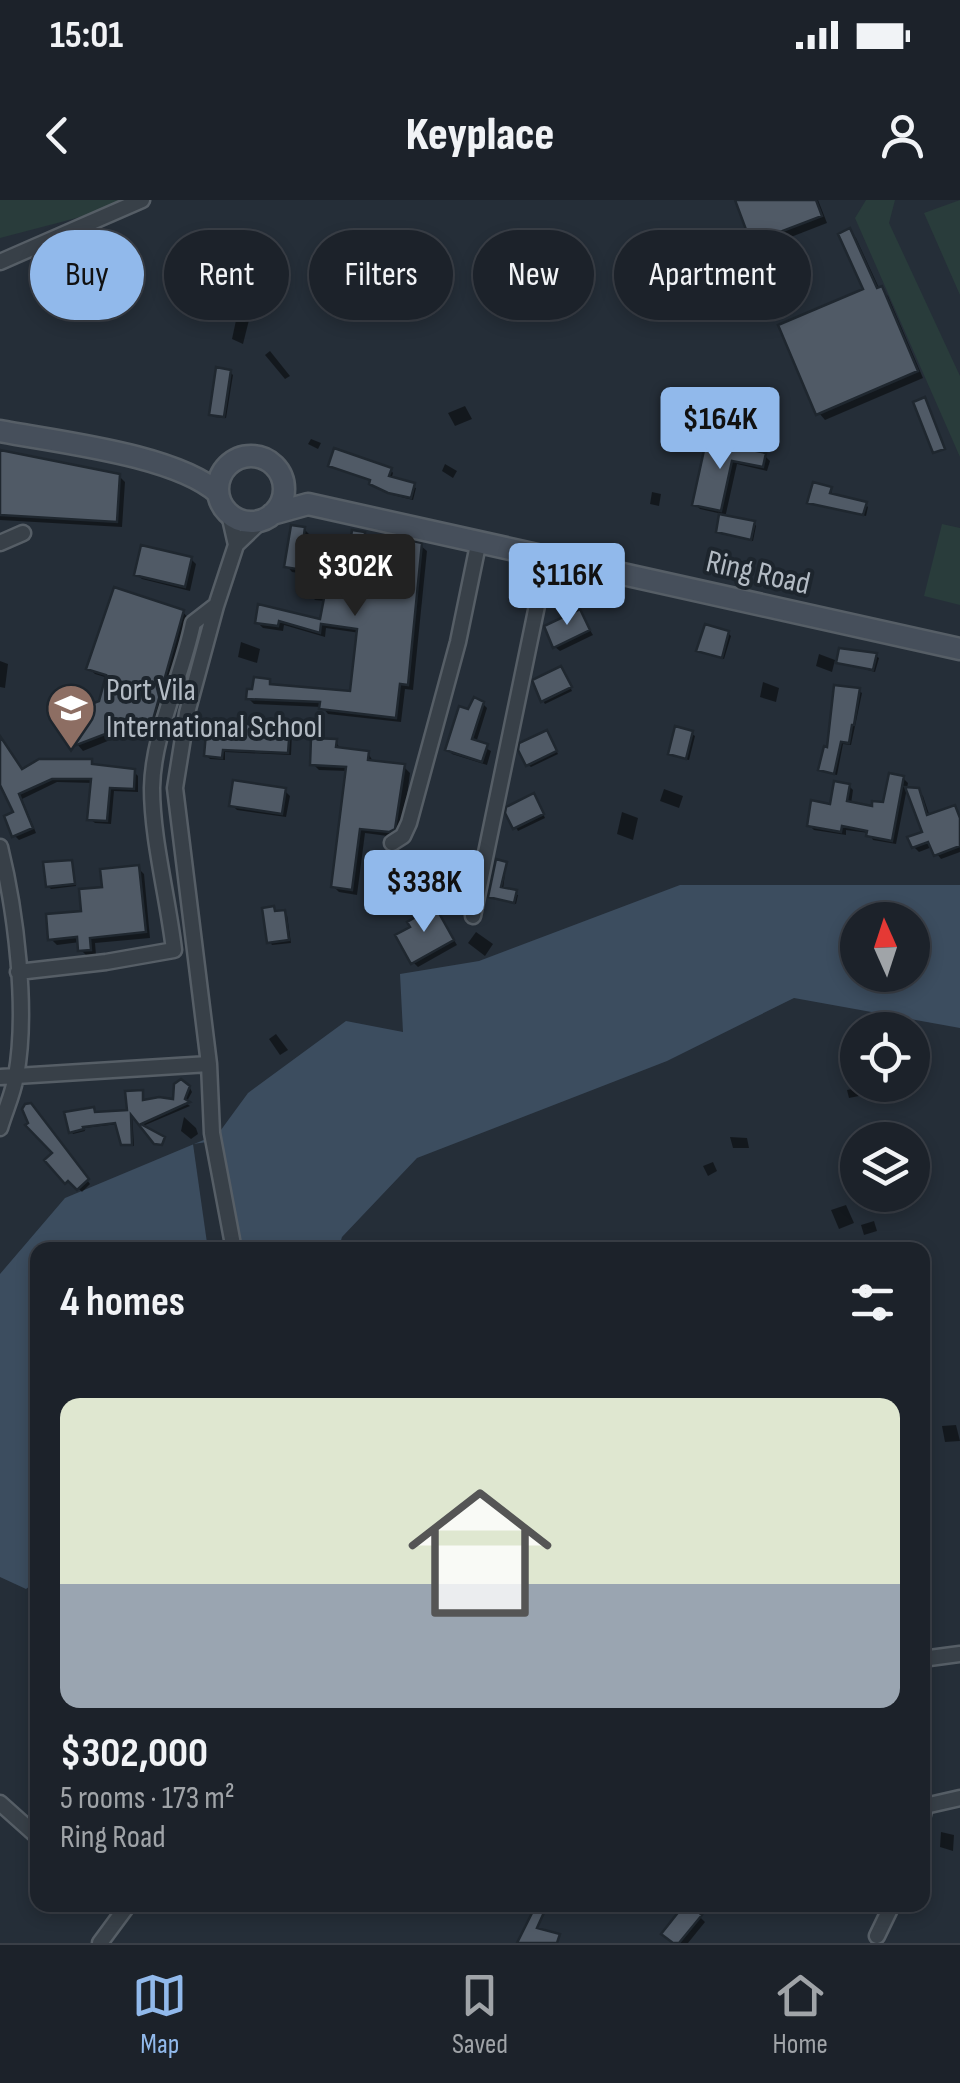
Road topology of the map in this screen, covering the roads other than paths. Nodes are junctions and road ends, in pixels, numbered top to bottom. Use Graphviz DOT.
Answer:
graph roads {
  1 [pos="142,200"];
  2 [pos="0,262"];
  3 [pos="0,431"];
  4 [pos="228,465"];
  5 [pos="186,471"];
  6 [pos="282,478"];
  7 [pos="218,493"];
  8 [pos="308,504"];
  9 [pos="229,514"];
  10 [pos="267,517"];
  11 [pos="23,533"];
  12 [pos="478,540"];
  13 [pos="0,543"];
  14 [pos="236,545"];
  15 [pos="547,557"];
  16 [pos="216,606"];
  17 [pos="960,648"];
  18 [pos="162,733"];
  19 [pos="182,738"];
  20 [pos="152,791"];
  21 [pos="176,792"];
  22 [pos="180,831"];
  23 [pos="158,835"];
  24 [pos="392,843"];
  25 [pos="0,847"];
  26 [pos="185,866"];
  27 [pos="164,878"];
  28 [pos="473,916"];
  29 [pos="172,933"];
  30 [pos="193,933"];
  31 [pos="18,972"];
  32 [pos="209,1064"];
  33 [pos="8,1077"];
  34 [pos="0,1128"];
  35 [pos="232,1242"];
  36 [pos="960,1654"];
  37 [pos="930,1658"];
  38 [pos="960,1798"];
  39 [pos="0,1803"];
  40 [pos="930,1805"];
  41 [pos="30,1830"];
  42 [pos="119,1912"];
  43 [pos="889,1912"];
  44 [pos="877,1936"];
  45 [pos="100,1943"];
  1 -- 2 [label="street"];
  3 -- 5 [label="main road"];
  4 -- 5 [label="main road"];
  4 -- 6 [label="main road"];
  4 -- 7 [label="main road"];
  5 -- 7 [label="main road"];
  6 -- 8 [label="main road"];
  6 -- 10 [label="main road"];
  7 -- 9 [label="main road"];
  8 -- 10 [label="main road, Ring Road"];
  8 -- 12 [label="main road, Ring Road"];
  9 -- 10 [label="main road"];
  9 -- 14 [label="street"];
  10 -- 14 [label="street"];
  11 -- 13 [label="street"];
  12 -- 15 [label="main road, Ring Road"];
  12 -- 24 [label="street"];
  14 -- 16 [label="street"];
  15 -- 17 [label="main road, Ring Road"];
  15 -- 28 [label="street"];
  16 -- 18 [label="street"];
  16 -- 19 [label="street"];
  18 -- 19 [label="street"];
  18 -- 20 [label="street"];
  19 -- 21 [label="street"];
  20 -- 21 [label="street"];
  20 -- 23 [label="street"];
  21 -- 22 [label="street"];
  22 -- 23 [label="street"];
  22 -- 26 [label="street"];
  23 -- 27 [label="street"];
  25 -- 31 [label="street"];
  26 -- 27 [label="street"];
  26 -- 30 [label="street"];
  27 -- 29 [label="street"];
  29 -- 30 [label="street"];
  29 -- 31 [label="street"];
  30 -- 32 [label="street"];
  31 -- 33 [label="street"];
  32 -- 33 [label="street"];
  32 -- 35 [label="street"];
  33 -- 34 [label="street"];
  36 -- 37 [label="street"];
  38 -- 40 [label="street"];
  39 -- 41 [label="street"];
  42 -- 45 [label="street"];
  43 -- 44 [label="street"];
}
